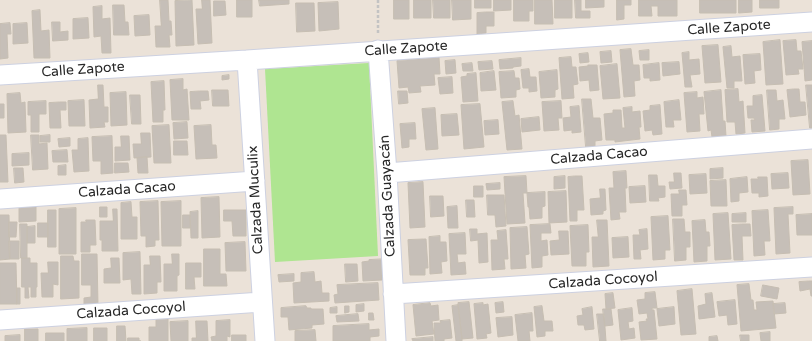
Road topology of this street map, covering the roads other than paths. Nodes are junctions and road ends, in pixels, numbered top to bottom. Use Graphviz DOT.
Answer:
graph roads {
  1 [pos="812,22"];
  2 [pos="378,50"];
  3 [pos="247,60"];
  4 [pos="0,75"];
  5 [pos="812,139"];
  6 [pos="387,173"];
  7 [pos="255,180"];
  8 [pos="0,199"];
  9 [pos="812,267"];
  10 [pos="393,294"];
  11 [pos="262,302"];
  12 [pos="0,320"];
  13 [pos="265,341"];
  14 [pos="396,341"];
  1 -- 2 [label="street, Calle Zapote"];
  2 -- 3 [label="street, Calle Zapote"];
  2 -- 6 [label="street, Calzada Guayacán"];
  3 -- 4 [label="street, Calle Zapote"];
  3 -- 7 [label="street, Calzada Muculix"];
  5 -- 6 [label="street, Calzada Cacao"];
  6 -- 10 [label="street, Calzada Guayacán"];
  7 -- 8 [label="street, Calzada Cacao"];
  7 -- 11 [label="street, Calzada Muculix"];
  9 -- 10 [label="street, Calzada Cocoyol"];
  10 -- 14 [label="street, Calzada Guayacán"];
  11 -- 12 [label="street, Calzada Cocoyol"];
  11 -- 13 [label="street, Calzada Muculix"];
}
